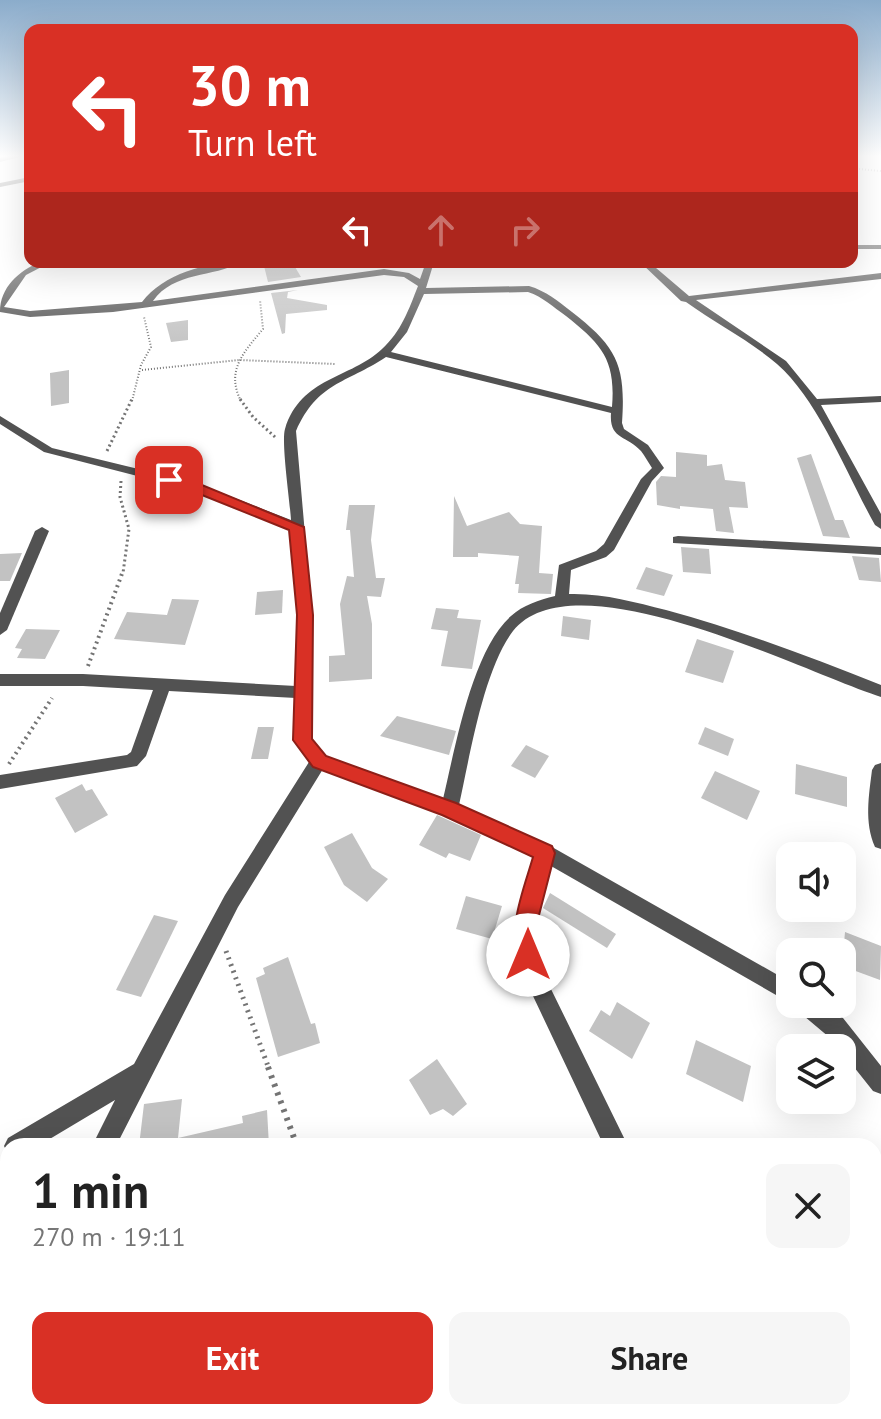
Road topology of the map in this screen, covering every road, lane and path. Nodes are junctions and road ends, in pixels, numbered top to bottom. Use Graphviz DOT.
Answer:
graph roads {
  1 [pos="858,247"];
  2 [pos="881,247"];
  3 [pos="34,268"];
  4 [pos="214,268"];
  5 [pos="385,268"];
  6 [pos="428,268"];
  7 [pos="650,268"];
  8 [pos="371,273"];
  9 [pos="881,276"];
  10 [pos="420,287"];
  11 [pos="259,290"];
  12 [pos="684,299"];
  13 [pos="145,305"];
  14 [pos="0,307"];
  15 [pos="383,353"];
  16 [pos="239,360"];
  17 [pos="366,364"];
  18 [pos="142,370"];
  19 [pos="881,399"];
  20 [pos="812,402"];
  21 [pos="617,411"];
  22 [pos="0,419"];
  23 [pos="290,449"];
  24 [pos="100,463"];
  25 [pos="123,469"];
  26 [pos="861,492"];
  27 [pos="881,494"];
  28 [pos="881,525"];
  29 [pos="296,527"];
  30 [pos="42,531"];
  31 [pos="678,540"];
  32 [pos="881,551"];
  33 [pos="562,600"];
  34 [pos="0,630"];
  35 [pos="0,680"];
  36 [pos="65,680"];
  37 [pos="83,680"];
  38 [pos="163,684"];
  39 [pos="881,691"];
  40 [pos="302,692"];
  41 [pos="319,761"];
  42 [pos="881,770"];
  43 [pos="3,774"];
  44 [pos="449,809"];
  45 [pos="881,841"];
  46 [pos="545,853"];
  47 [pos="217,927"];
  48 [pos="776,985"];
  49 [pos="824,1018"];
  50 [pos="143,1071"];
  51 [pos="881,1083"];
  52 [pos="30,1138"];
  53 [pos="108,1138"];
  54 [pos="294,1138"];
  55 [pos="612,1138"];
  1 -- 2 [label="street"];
  3 -- 14 [label="street"];
  4 -- 13 [label="street"];
  5 -- 8 [label="street"];
  6 -- 10 [label="street"];
  7 -- 12 [label="street"];
  8 -- 10 [label="street"];
  8 -- 11 [label="street"];
  9 -- 12 [label="street"];
  10 -- 15 [label="street"];
  10 -- 21 [label="street"];
  11 -- 13 [label="street"];
  11 -- 16 [label="path"];
  12 -- 20 [label="street"];
  13 -- 14 [label="street"];
  13 -- 18 [label="path"];
  15 -- 17 [label="street"];
  15 -- 21 [label="street"];
  16 -- 17 [label="path"];
  16 -- 18 [label="path"];
  16 -- 23 [label="path"];
  17 -- 23 [label="street"];
  18 -- 24 [label="path"];
  19 -- 20 [label="street"];
  20 -- 26 [label="street"];
  21 -- 33 [label="street"];
  22 -- 24 [label="street"];
  23 -- 29 [label="street"];
  24 -- 25 [label="street"];
  25 -- 29 [label="street"];
  25 -- 37 [label="path"];
  26 -- 27 [label="street"];
  26 -- 28 [label="street"];
  29 -- 40 [label="street"];
  30 -- 34 [label="street"];
  31 -- 32 [label="street"];
  33 -- 39 [label="street"];
  33 -- 44 [label="street"];
  35 -- 36 [label="street"];
  36 -- 37 [label="street"];
  36 -- 43 [label="path"];
  37 -- 38 [label="street"];
  38 -- 40 [label="street"];
  38 -- 43 [label="street"];
  40 -- 41 [label="street"];
  41 -- 44 [label="street"];
  41 -- 47 [label="street"];
  42 -- 45 [label="street"];
  44 -- 46 [label="street"];
  46 -- 48 [label="street"];
  46 -- 55 [label="street"];
  47 -- 50 [label="street"];
  47 -- 54 [label="path"];
  49 -- 51 [label="street"];
  50 -- 52 [label="street"];
  50 -- 53 [label="street"];
}
